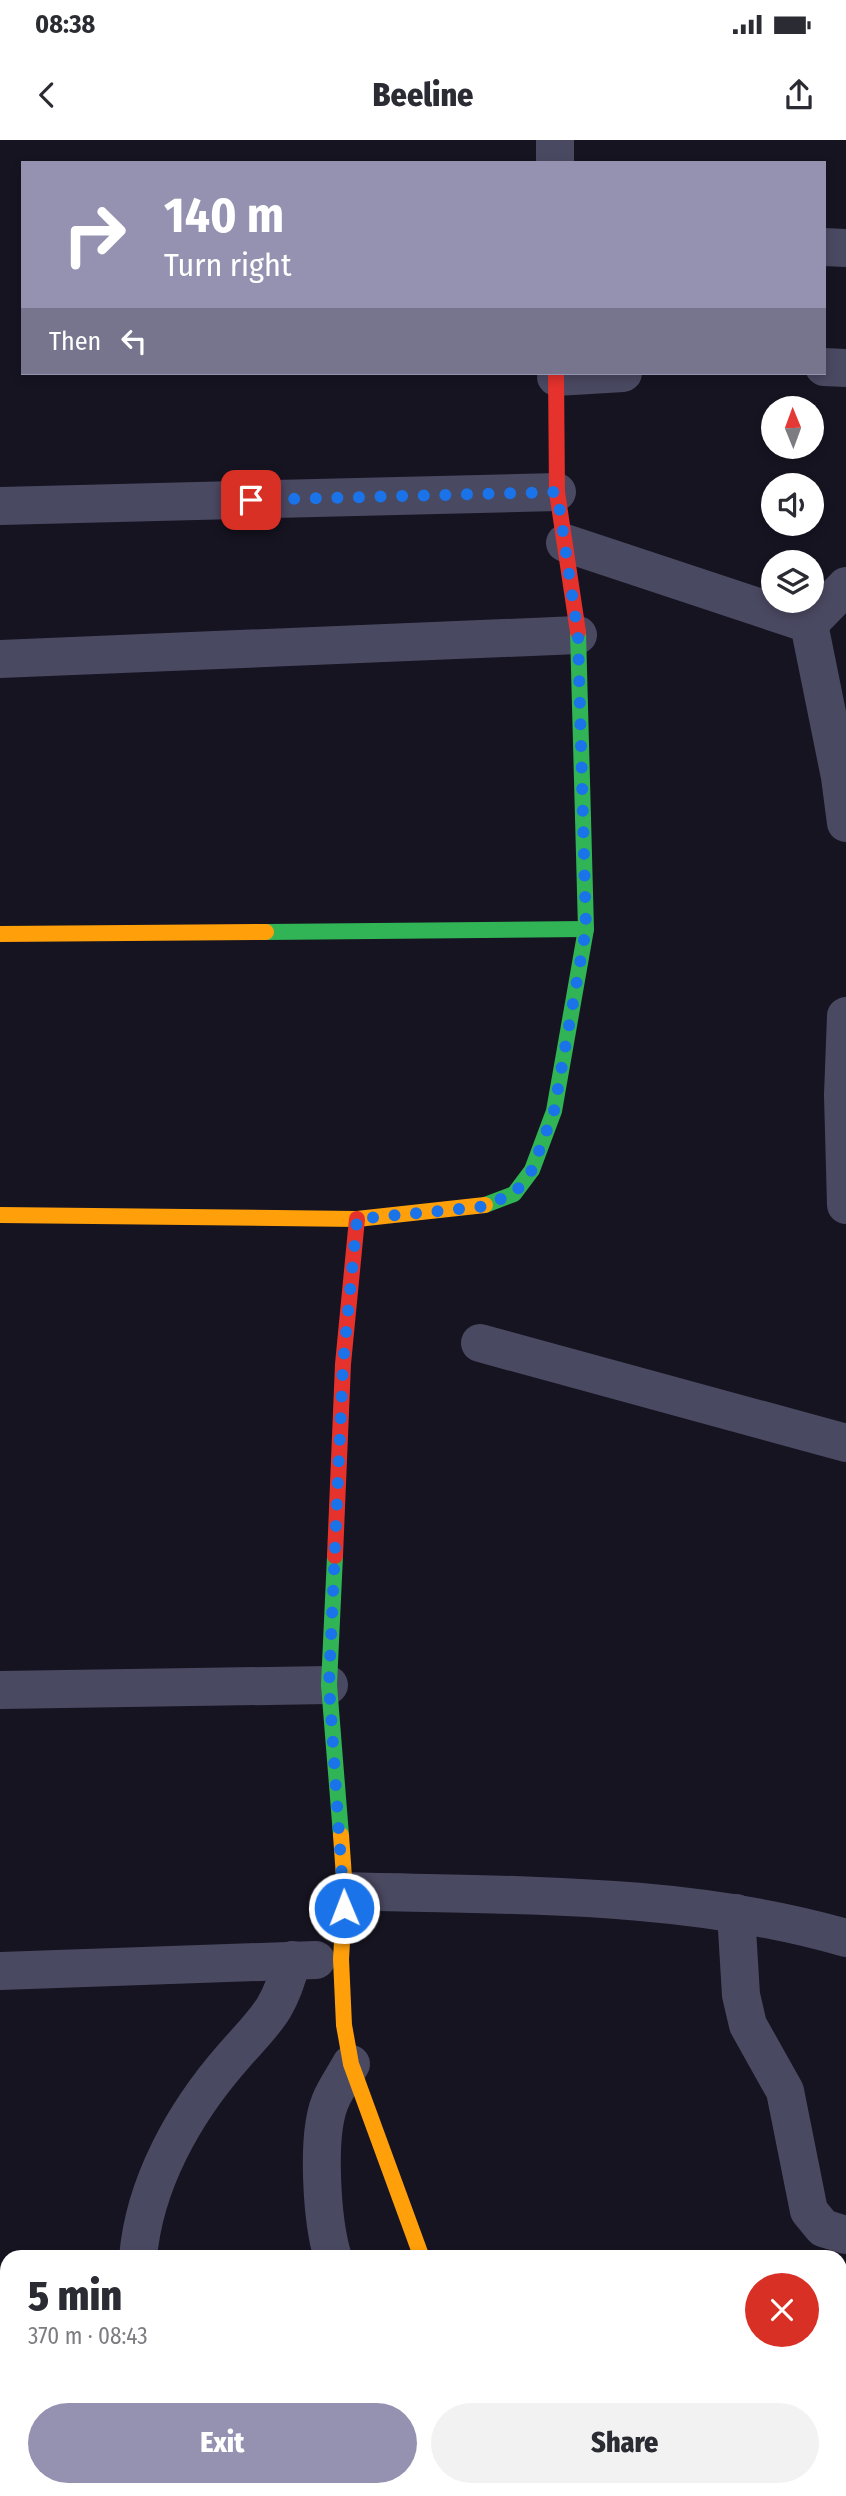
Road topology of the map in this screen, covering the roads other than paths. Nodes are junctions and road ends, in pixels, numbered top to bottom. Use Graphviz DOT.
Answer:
graph roads {
  1 [pos="555,140"];
  2 [pos="555,161"];
  3 [pos="826,247"];
  4 [pos="846,248"];
  5 [pos="826,367"];
  6 [pos="846,368"];
  7 [pos="556,375"];
  8 [pos="557,492"];
  9 [pos="0,506"];
  10 [pos="565,542"];
  11 [pos="846,586"];
  12 [pos="809,624"];
  13 [pos="578,635"];
  14 [pos="0,659"];
  15 [pos="846,823"];
  16 [pos="586,929"];
  17 [pos="0,934"];
  18 [pos="846,1016"];
  19 [pos="844,1095"];
  20 [pos="846,1205"];
  21 [pos="0,1214"];
  22 [pos="357,1219"];
  23 [pos="480,1343"];
  24 [pos="846,1443"];
  25 [pos="329,1685"];
  26 [pos="0,1690"];
  27 [pos="345,1891"];
  28 [pos="736,1913"];
  29 [pos="846,1938"];
  30 [pos="341,1959"];
  31 [pos="292,1960"];
  32 [pos="0,1971"];
  33 [pos="351,2064"];
  34 [pos="846,2235"];
  35 [pos="140,2250"];
  36 [pos="332,2250"];
  37 [pos="419,2250"];
  1 -- 2 [label="street"];
  3 -- 4 [label="street"];
  5 -- 6 [label="street"];
  7 -- 8 [label="street"];
  8 -- 9 [label="street"];
  8 -- 10 [label="street"];
  10 -- 12 [label="street"];
  10 -- 13 [label="street"];
  11 -- 12 [label="street"];
  12 -- 15 [label="street"];
  13 -- 14 [label="street"];
  13 -- 16 [label="street"];
  16 -- 17 [label="street"];
  16 -- 22 [label="street"];
  18 -- 19 [label="street"];
  19 -- 20 [label="street"];
  21 -- 22 [label="street"];
  22 -- 25 [label="street"];
  23 -- 24 [label="street"];
  25 -- 26 [label="street"];
  25 -- 27 [label="street"];
  27 -- 28 [label="street"];
  27 -- 30 [label="street"];
  28 -- 29 [label="street"];
  28 -- 34 [label="street"];
  30 -- 31 [label="street"];
  30 -- 33 [label="street"];
  31 -- 32 [label="street"];
  31 -- 35 [label="street"];
  33 -- 36 [label="street"];
  33 -- 37 [label="street"];
}
